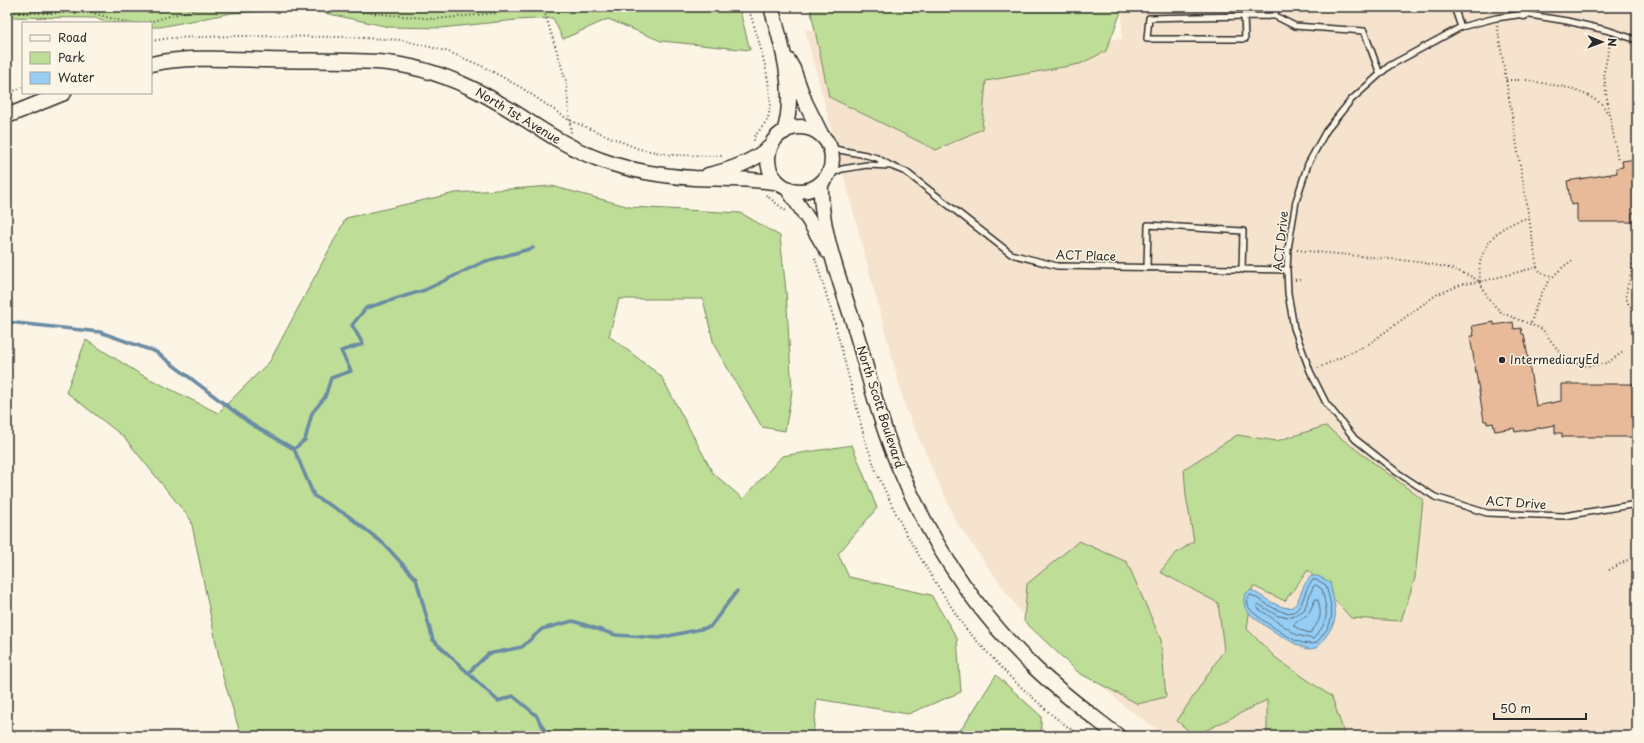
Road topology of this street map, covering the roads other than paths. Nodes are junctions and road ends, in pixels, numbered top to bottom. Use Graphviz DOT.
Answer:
graph roads {
  1 [pos="771,7"];
  2 [pos="1276,7"];
  3 [pos="1454,7"];
  4 [pos="1523,11"];
  5 [pos="1244,16"];
  6 [pos="1275,16"];
  7 [pos="1461,27"];
  8 [pos="1637,40"];
  9 [pos="784,53"];
  10 [pos="152,64"];
  11 [pos="1380,74"];
  12 [pos="62,94"];
  13 [pos="7,116"];
  14 [pos="784,132"];
  15 [pos="825,141"];
  16 [pos="771,146"];
  17 [pos="891,166"];
  18 [pos="692,178"];
  19 [pos="825,179"];
  20 [pos="783,186"];
  21 [pos="835,263"];
  22 [pos="1146,268"];
  23 [pos="1242,270"];
  24 [pos="1287,270"];
  25 [pos="1637,504"];
  26 [pos="1118,736"];
  1 -- 9 [label="main road"];
  2 -- 6 [label="lane"];
  3 -- 7 [label="lane"];
  4 -- 7 [label="lane, ACT Drive"];
  4 -- 8 [label="lane, ACT Drive"];
  5 -- 5 [label="lane"];
  5 -- 6 [label="lane"];
  6 -- 11 [label="lane"];
  7 -- 11 [label="lane, ACT Drive"];
  9 -- 14 [label="main road"];
  9 -- 15 [label="main road"];
  10 -- 18 [label="main road, North 1st Avenue"];
  11 -- 24 [label="lane, ACT Drive"];
  12 -- 13 [label="main road"];
  14 -- 15 [label="main road"];
  14 -- 16 [label="main road"];
  15 -- 17 [label="lane, ACT Place"];
  15 -- 19 [label="main road"];
  16 -- 18 [label="main road, North 1st Avenue"];
  16 -- 20 [label="main road"];
  17 -- 19 [label="lane, ACT Place"];
  17 -- 22 [label="lane, ACT Place"];
  18 -- 20 [label="main road, North 1st Avenue"];
  19 -- 20 [label="main road"];
  19 -- 21 [label="main road, North Scott Boulevard"];
  20 -- 21 [label="main road, North Scott Boulevard"];
  21 -- 26 [label="main road, North Scott Boulevard"];
  22 -- 23 [label="lane, ACT Place"];
  22 -- 23 [label="lane"];
  23 -- 24 [label="lane, ACT Place"];
  24 -- 25 [label="lane, ACT Drive"];
}
